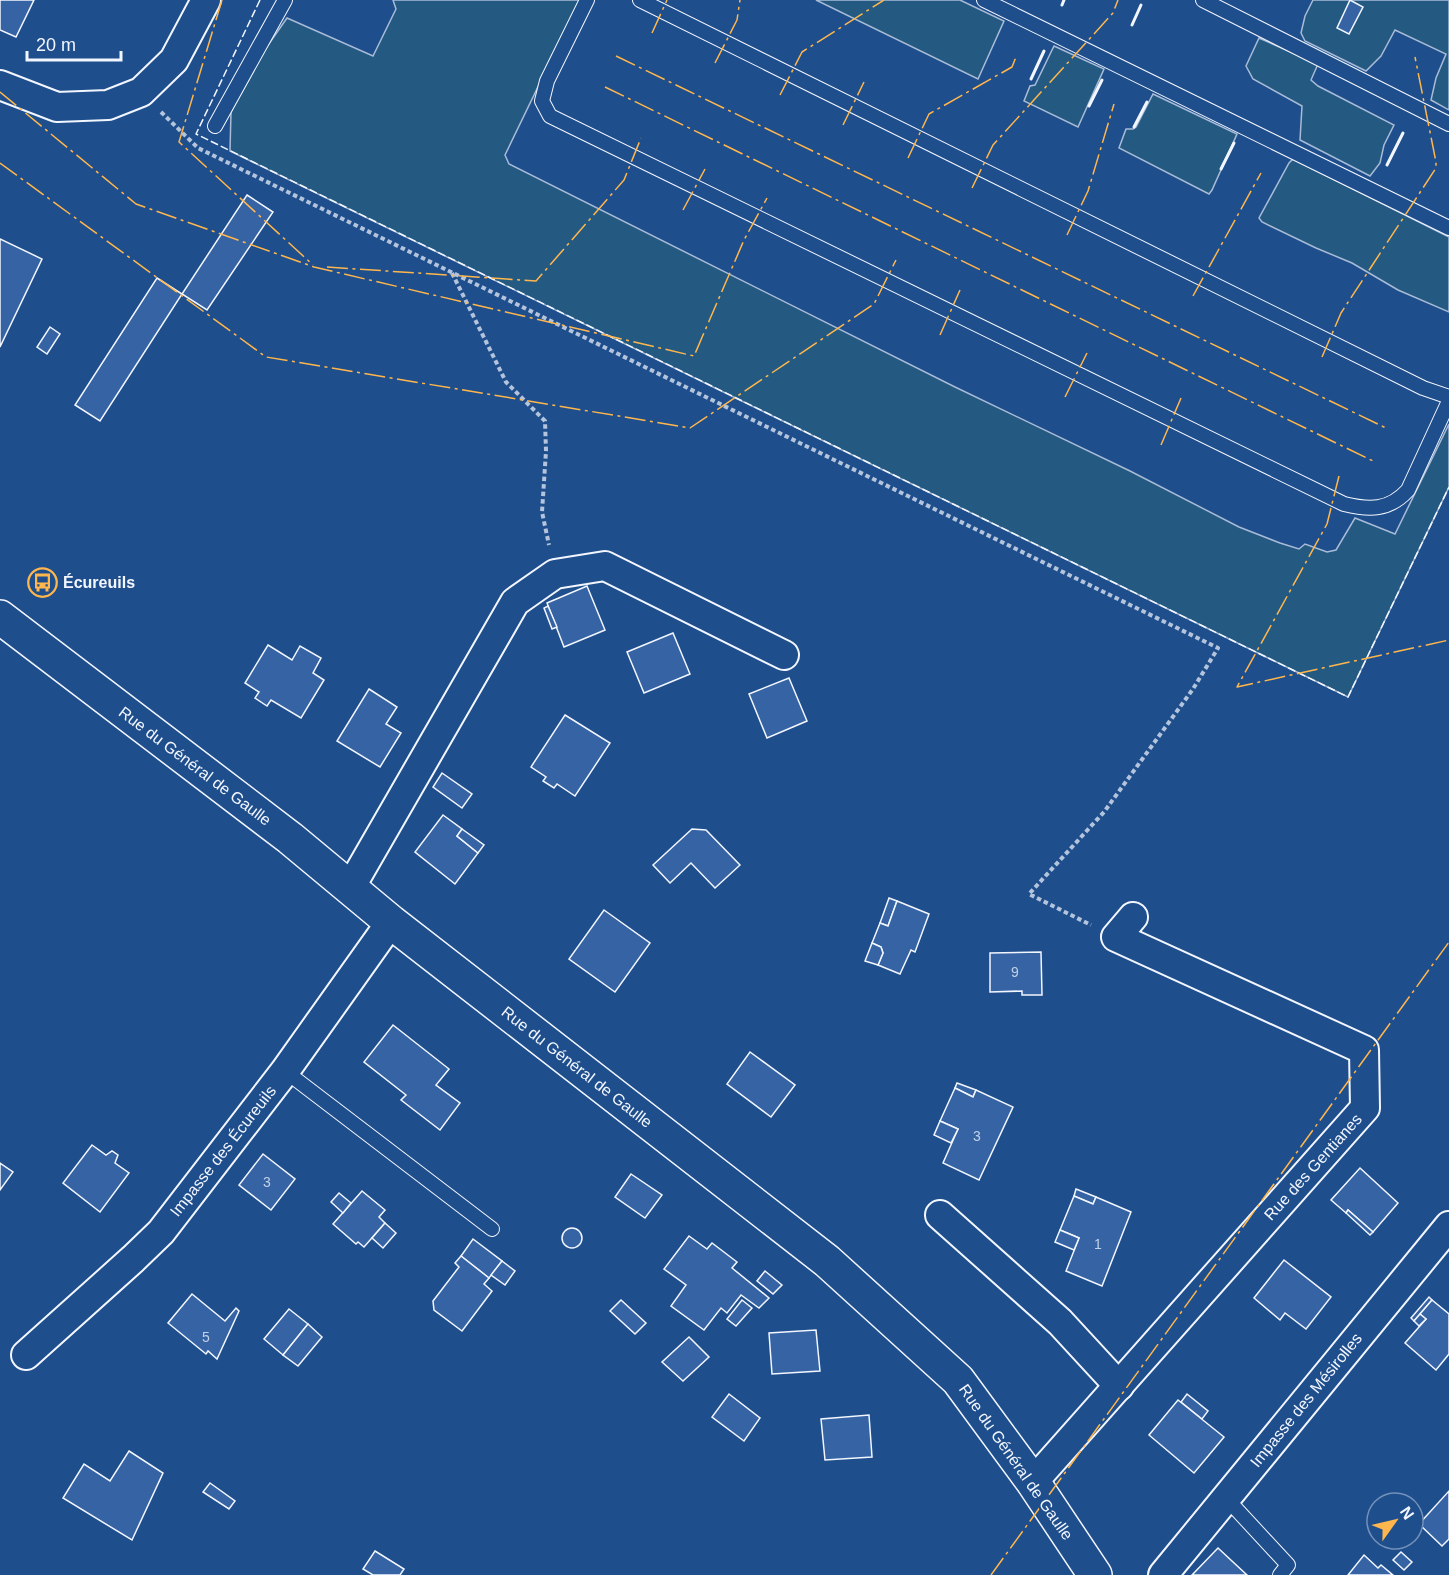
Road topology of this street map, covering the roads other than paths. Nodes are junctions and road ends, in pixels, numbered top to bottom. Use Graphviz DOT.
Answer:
graph roads {
  1 [pos="206,0"];
  2 [pos="285,0"];
  3 [pos="587,0"];
  4 [pos="640,0"];
  5 [pos="984,0"];
  6 [pos="1203,0"];
  7 [pos="0,85"];
  8 [pos="1449,124"];
  9 [pos="215,126"];
  10 [pos="1449,228"];
  11 [pos="1449,399"];
  12 [pos="0,617"];
  13 [pos="784,655"];
  14 [pos="350,888"];
  15 [pos="391,922"];
  16 [pos="1124,927"];
  17 [pos="285,1071"];
  18 [pos="940,1215"];
  19 [pos="1449,1226"];
  20 [pos="492,1229"];
  21 [pos="26,1355"];
  22 [pos="1119,1386"];
  23 [pos="1033,1482"];
  24 [pos="1226,1498"];
  25 [pos="1095,1575"];
  26 [pos="1163,1575"];
  27 [pos="1280,1575"];
  1 -- 7 [label="street"];
  2 -- 9 [label="lane"];
  3 -- 11 [label="lane"];
  4 -- 11 [label="lane"];
  5 -- 10 [label="lane"];
  6 -- 8 [label="lane"];
  12 -- 14 [label="main road, Rue du Général de Gaulle"];
  13 -- 14 [label="street"];
  14 -- 15 [label="main road, Rue du Général de Gaulle"];
  15 -- 17 [label="street, Impasse des Écureuils"];
  15 -- 23 [label="main road, Rue du Général de Gaulle"];
  16 -- 22 [label="street, Rue des Gentianes"];
  17 -- 20 [label="lane"];
  17 -- 21 [label="street, Impasse des Écureuils"];
  18 -- 22 [label="street"];
  19 -- 24 [label="street, Impasse des Mésirolles"];
  22 -- 23 [label="street, Rue des Gentianes"];
  23 -- 25 [label="main road, Rue du Général de Gaulle"];
  24 -- 26 [label="street, Impasse des Mésirolles"];
  24 -- 27 [label="lane"];
}
